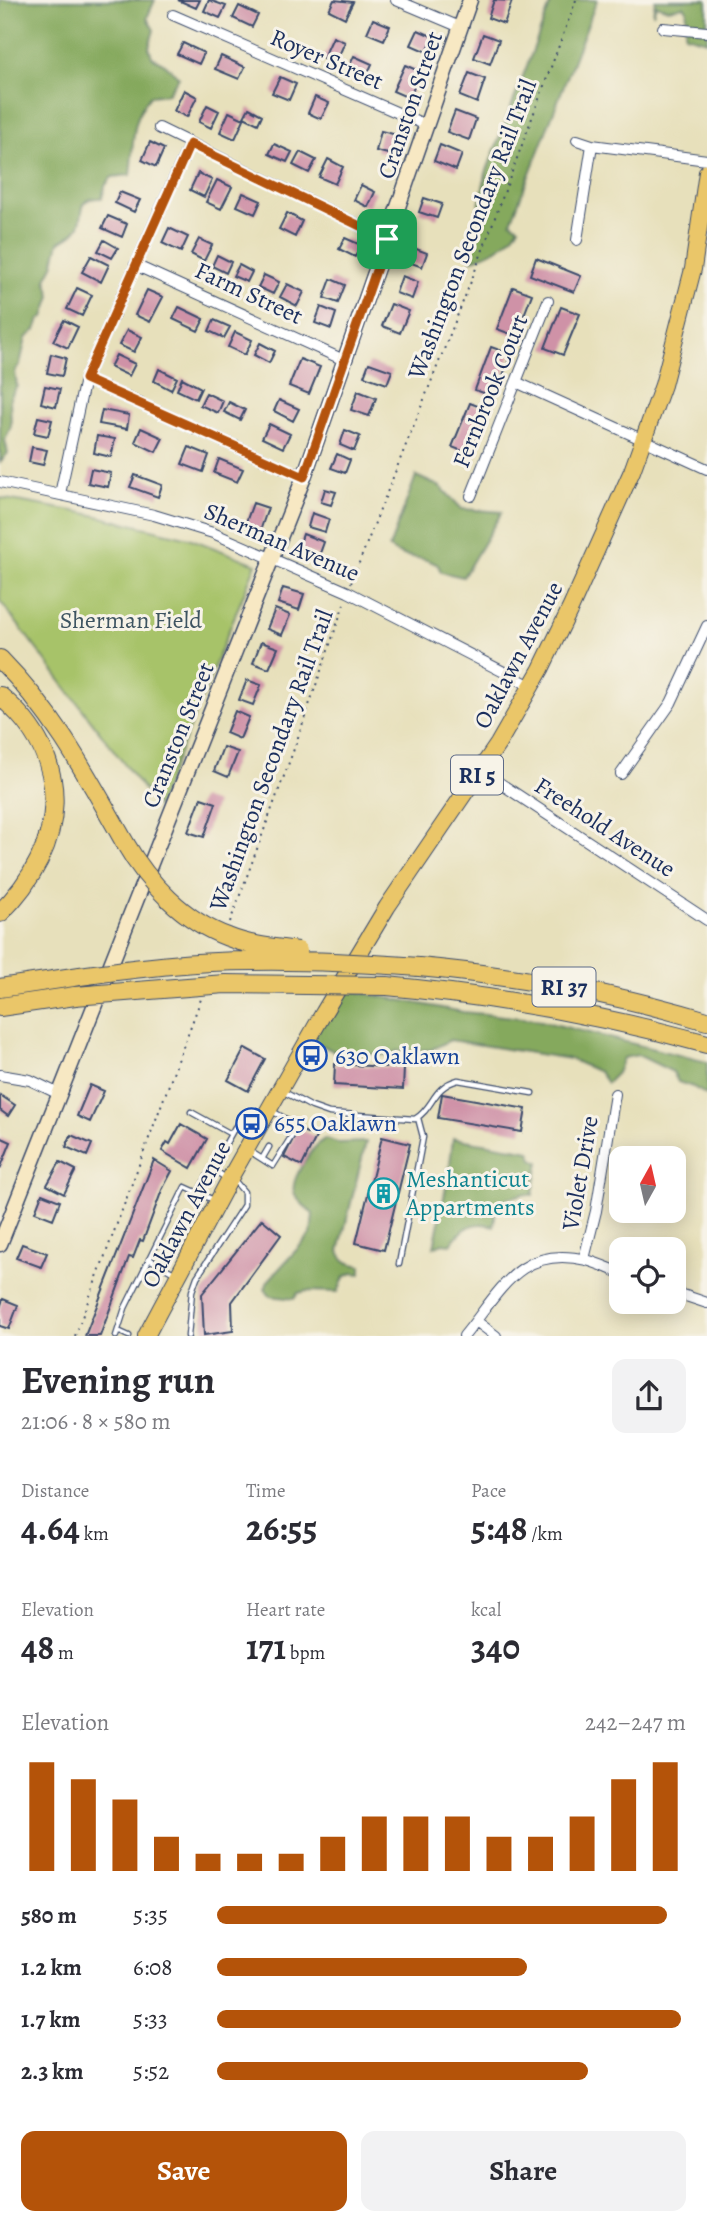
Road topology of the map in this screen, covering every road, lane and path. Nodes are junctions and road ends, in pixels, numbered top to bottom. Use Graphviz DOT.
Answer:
graph roads {
  1 [pos="396,0"];
  2 [pos="470,0"];
  3 [pos="576,0"];
  4 [pos="173,15"];
  5 [pos="460,27"];
  6 [pos="663,28"];
  7 [pos="707,32"];
  8 [pos="426,125"];
  9 [pos="159,128"];
  10 [pos="577,140"];
  11 [pos="190,144"];
  12 [pos="592,145"];
  13 [pos="707,160"];
  14 [pos="707,172"];
  15 [pos="387,239"];
  16 [pos="577,240"];
  17 [pos="135,265"];
  18 [pos="548,301"];
  19 [pos="346,361"];
  20 [pos="85,379"];
  21 [pos="516,382"];
  22 [pos="644,439"];
  23 [pos="707,469"];
  24 [pos="304,477"];
  25 [pos="0,482"];
  26 [pos="60,494"];
  27 [pos="471,496"];
  28 [pos="272,559"];
  29 [pos="348,592"];
  30 [pos="707,625"];
  31 [pos="0,659"];
  32 [pos="531,685"];
  33 [pos="0,696"];
  34 [pos="480,770"];
  35 [pos="621,774"];
  36 [pos="0,913"];
  37 [pos="707,919"];
  38 [pos="228,927"];
  39 [pos="419,967"];
  40 [pos="0,988"];
  41 [pos="204,991"];
  42 [pos="73,1001"];
  43 [pos="0,1007"];
  44 [pos="0,1018"];
  45 [pos="707,1021"];
  46 [pos="707,1044"];
  47 [pos="0,1075"];
  48 [pos="280,1090"];
  49 [pos="533,1093"];
  50 [pos="59,1094"];
  51 [pos="615,1094"];
  52 [pos="268,1109"];
  53 [pos="191,1112"];
  54 [pos="418,1118"];
  55 [pos="231,1134"];
  56 [pos="249,1144"];
  57 [pos="269,1147"];
  58 [pos="262,1159"];
  59 [pos="212,1169"];
  60 [pos="230,1178"];
  61 [pos="198,1193"];
  62 [pos="217,1202"];
  63 [pos="0,1244"];
  64 [pos="149,1259"];
  65 [pos="584,1259"];
  66 [pos="399,1264"];
  67 [pos="609,1268"];
  68 [pos="180,1273"];
  69 [pos="198,1278"];
  70 [pos="686,1296"];
  71 [pos="707,1303"];
  72 [pos="476,1321"];
  73 [pos="117,1333"];
  74 [pos="75,1336"];
  75 [pos="129,1336"];
  76 [pos="146,1336"];
  77 [pos="188,1336"];
  78 [pos="464,1336"];
  79 [pos="496,1336"];
  1 -- 5 [label="street"];
  2 -- 5 [label="street, Cranston Street"];
  3 -- 29 [label="path, Washington Secondary Rail Trail"];
  4 -- 8 [label="street, Royer Street"];
  5 -- 8 [label="street, Cranston Street"];
  6 -- 7 [label="street"];
  8 -- 15 [label="street, Cranston Street"];
  9 -- 11 [label="street"];
  10 -- 12 [label="street"];
  11 -- 15 [label="street"];
  11 -- 17 [label="street"];
  12 -- 13 [label="street"];
  12 -- 16 [label="street"];
  14 -- 22 [label="main road, Oaklawn Avenue / RI 5"];
  15 -- 19 [label="street, Cranston Street"];
  17 -- 19 [label="street, Farm Street"];
  17 -- 20 [label="street"];
  18 -- 21 [label="street, Fernbrook Court"];
  19 -- 24 [label="street, Cranston Street"];
  20 -- 24 [label="street"];
  20 -- 26 [label="street"];
  21 -- 22 [label="street"];
  21 -- 27 [label="street, Fernbrook Court"];
  22 -- 23 [label="street"];
  22 -- 32 [label="main road, Oaklawn Avenue / RI 5"];
  24 -- 28 [label="street, Cranston Street"];
  25 -- 26 [label="street, Sherman Avenue"];
  26 -- 28 [label="street, Sherman Avenue"];
  28 -- 29 [label="street, Sherman Avenue"];
  28 -- 50 [label="street, Cranston Street"];
  29 -- 32 [label="street, Sherman Avenue"];
  29 -- 38 [label="path, Washington Secondary Rail Trail"];
  30 -- 35 [label="street"];
  31 -- 39 [label="highway, bridge"];
  32 -- 34 [label="main road, Oaklawn Avenue / RI 5"];
  33 -- 36 [label="highway"];
  34 -- 37 [label="street, Freehold Avenue"];
  34 -- 48 [label="main road, Oaklawn Avenue / RI 5"];
  39 -- 40 [label="highway, RI 37, bridge"];
  39 -- 45 [label="highway, RI 37"];
  41 -- 74 [label="path"];
  42 -- 43 [label="highway, RI 37"];
  42 -- 44 [label="highway"];
  42 -- 46 [label="highway, RI 37, bridge"];
  47 -- 50 [label="street"];
  48 -- 52 [label="main road, Oaklawn Avenue / RI 5"];
  48 -- 54 [label="lane"];
  49 -- 54 [label="lane"];
  50 -- 63 [label="street, Cranston Street"];
  51 -- 65 [label="street, Violet Drive"];
  52 -- 56 [label="main road, Oaklawn Avenue / RI 5"];
  52 -- 58 [label="lane"];
  53 -- 55 [label="lane"];
  54 -- 66 [label="lane"];
  55 -- 56 [label="lane"];
  55 -- 59 [label="lane"];
  56 -- 58 [label="lane"];
  56 -- 60 [label="main road, Oaklawn Avenue / RI 5"];
  57 -- 58 [label="lane"];
  59 -- 60 [label="lane"];
  59 -- 61 [label="lane"];
  60 -- 62 [label="main road, Oaklawn Avenue / RI 5"];
  60 -- 69 [label="lane"];
  61 -- 62 [label="lane"];
  61 -- 64 [label="lane"];
  62 -- 68 [label="main road, Oaklawn Avenue / RI 5"];
  64 -- 68 [label="lane"];
  64 -- 73 [label="lane"];
  65 -- 67 [label="street"];
  65 -- 72 [label="street"];
  68 -- 69 [label="lane"];
  68 -- 76 [label="main road, Oaklawn Avenue / RI 5"];
  69 -- 77 [label="lane"];
  70 -- 71 [label="street"];
  72 -- 78 [label="street"];
  72 -- 79 [label="street"];
  73 -- 75 [label="lane"];
}
